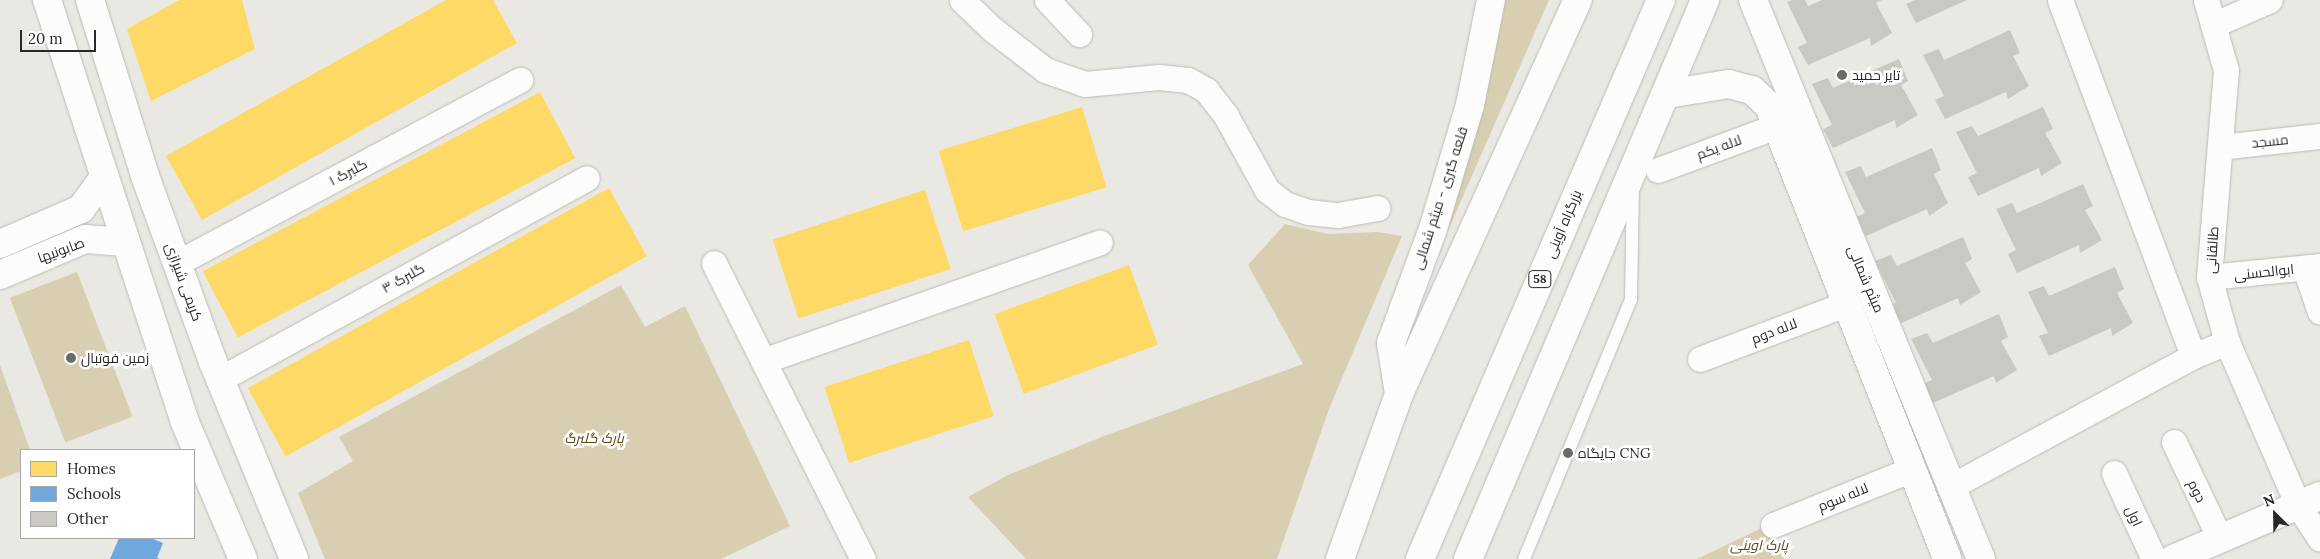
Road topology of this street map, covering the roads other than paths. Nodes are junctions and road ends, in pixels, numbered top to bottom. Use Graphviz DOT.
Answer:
graph roads {
  1 [pos="48,0"];
  2 [pos="90,0"];
  3 [pos="962,0"];
  4 [pos="1046,0"];
  5 [pos="1490,0"];
  6 [pos="1578,0"];
  7 [pos="1661,0"];
  8 [pos="1705,0"];
  9 [pos="1753,0"];
  10 [pos="2060,0"];
  11 [pos="2206,0"];
  12 [pos="2270,0"];
  13 [pos="2213,25"];
  14 [pos="1079,34"];
  15 [pos="520,80"];
  16 [pos="1667,94"];
  17 [pos="1779,125"];
  18 [pos="2320,136"];
  19 [pos="2220,146"];
  20 [pos="1646,171"];
  21 [pos="587,178"];
  22 [pos="103,179"];
  23 [pos="1377,208"];
  24 [pos="31,229"];
  25 [pos="125,242"];
  26 [pos="1100,242"];
  27 [pos="0,244"];
  28 [pos="43,256"];
  29 [pos="177,263"];
  30 [pos="714,263"];
  31 [pos="2312,267"];
  32 [pos="0,275"];
  33 [pos="2209,277"];
  34 [pos="1848,303"];
  35 [pos="2320,312"];
  36 [pos="2227,342"];
  37 [pos="2193,356"];
  38 [pos="1700,359"];
  39 [pos="763,361"];
  40 [pos="220,379"];
  41 [pos="1399,394"];
  42 [pos="2174,442"];
  43 [pos="1912,469"];
  44 [pos="2114,473"];
  45 [pos="1952,486"];
  46 [pos="2309,501"];
  47 [pos="1773,525"];
  48 [pos="2220,539"];
  49 [pos="2320,539"];
  50 [pos="243,559"];
  51 [pos="294,559"];
  52 [pos="863,559"];
  53 [pos="1340,559"];
  54 [pos="1420,559"];
  55 [pos="1468,559"];
  56 [pos="1524,559"];
  57 [pos="1947,559"];
  58 [pos="1981,559"];
  59 [pos="2154,559"];
  60 [pos="2173,559"];
  1 -- 22 [label="main road"];
  2 -- 29 [label="main road, کریمی شیرازی"];
  3 -- 23 [label="street"];
  4 -- 14 [label="street"];
  5 -- 41 [label="main road, قلعه گبری - میثم شمالی"];
  6 -- 41 [label="main road"];
  7 -- 54 [label="main road, بزرگراه آوینی / 58"];
  8 -- 16 [label="main road"];
  9 -- 45 [label="main road, میثم شمالی"];
  10 -- 37 [label="street"];
  11 -- 13 [label="street, طالقانی"];
  12 -- 13 [label="street"];
  13 -- 19 [label="street, طالقانی"];
  15 -- 29 [label="street, گلبرگ ۱"];
  16 -- 17 [label="main road, میثم شمالی"];
  16 -- 20 [label="main road"];
  17 -- 20 [label="street, لاله یکم"];
  17 -- 34 [label="main road, میثم شمالی"];
  18 -- 19 [label="street, مسجد"];
  19 -- 33 [label="street, طالقانی"];
  20 -- 55 [label="main road"];
  20 -- 56 [label="lane"];
  21 -- 40 [label="street, گلبرگ ۳"];
  22 -- 24 [label="main road"];
  22 -- 25 [label="main road"];
  24 -- 27 [label="main road"];
  24 -- 28 [label="main road"];
  25 -- 28 [label="main road, صابونیها"];
  25 -- 50 [label="main road"];
  26 -- 39 [label="street"];
  28 -- 32 [label="main road, صابونیها"];
  29 -- 40 [label="main road, کریمی شیرازی"];
  30 -- 39 [label="street"];
  31 -- 33 [label="street, ابوالحسنی"];
  31 -- 35 [label="street"];
  33 -- 36 [label="street, طالقانی"];
  34 -- 38 [label="street, لاله دوم"];
  34 -- 43 [label="main road, میثم شمالی"];
  36 -- 37 [label="street"];
  36 -- 46 [label="street, طالقانی"];
  37 -- 45 [label="street"];
  39 -- 52 [label="street"];
  40 -- 51 [label="main road, کریمی شیرازی"];
  41 -- 53 [label="main road"];
  42 -- 48 [label="street, دوم"];
  43 -- 47 [label="street, لاله سوم"];
  43 -- 57 [label="main road, میثم شمالی"];
  44 -- 59 [label="street, اول"];
  45 -- 58 [label="main road, میثم شمالی"];
  46 -- 48 [label="main road"];
  46 -- 49 [label="street, طالقانی"];
  48 -- 60 [label="main road"];
}
